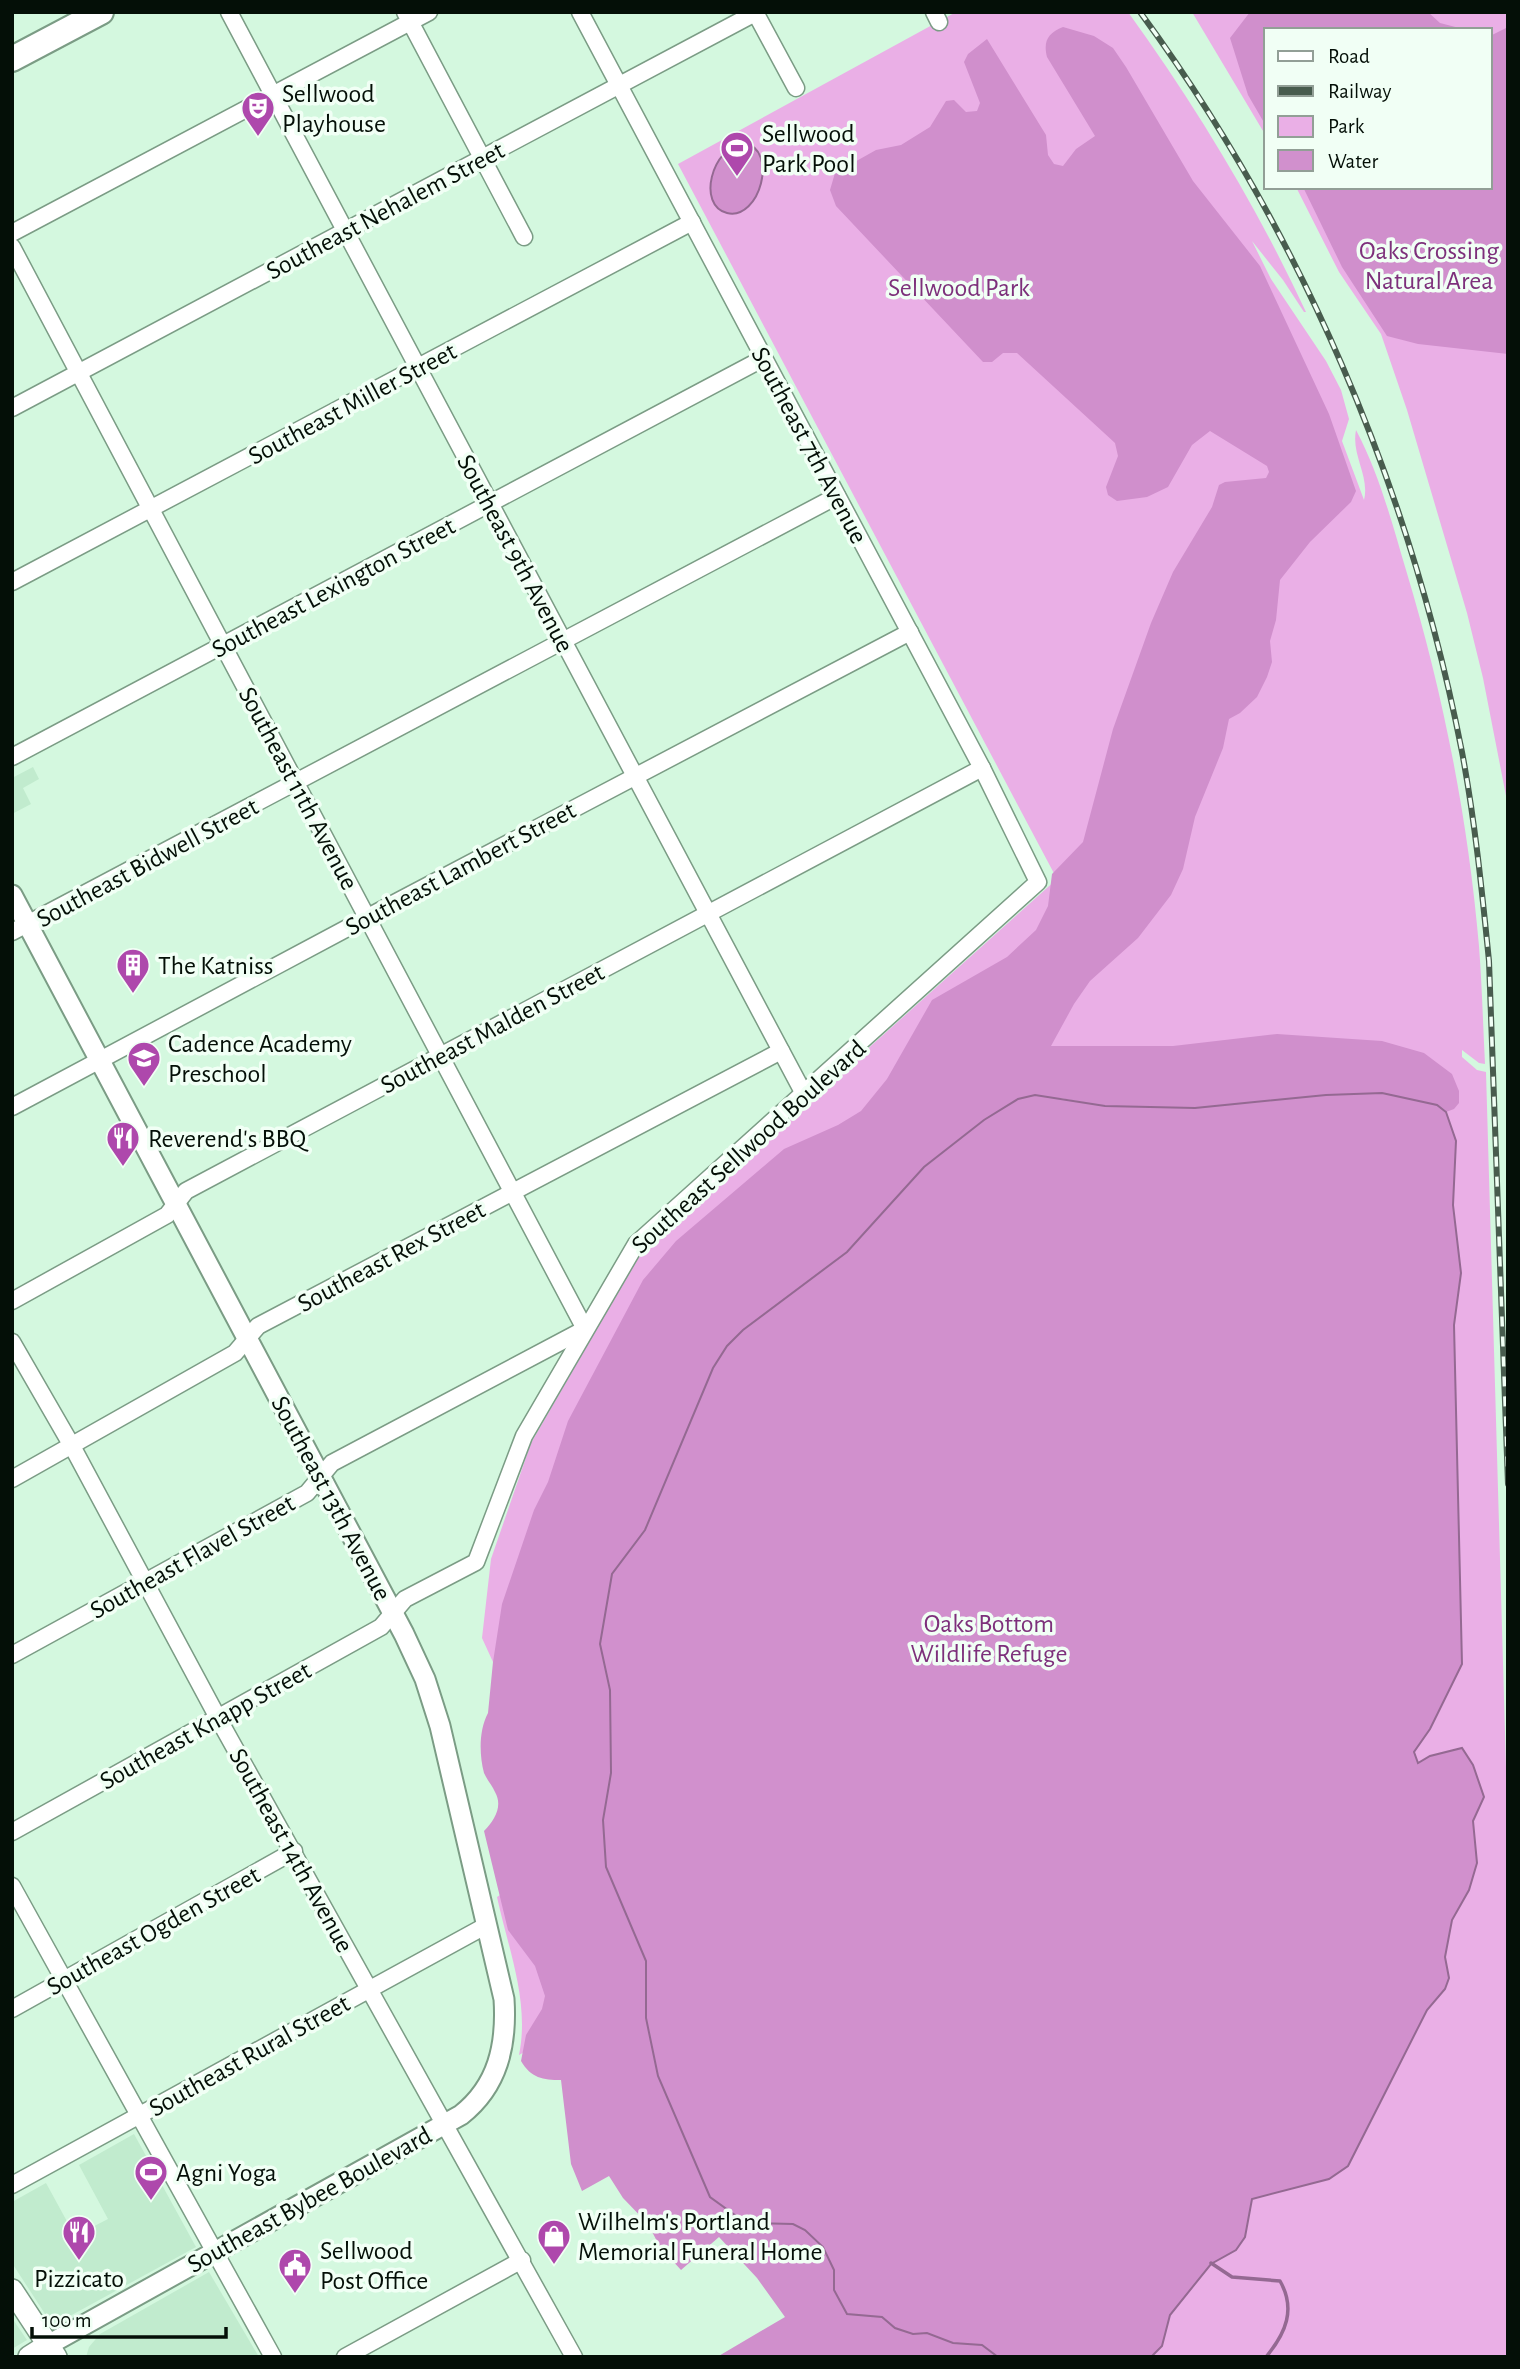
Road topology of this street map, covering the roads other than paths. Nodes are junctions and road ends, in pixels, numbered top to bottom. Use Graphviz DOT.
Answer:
graph roads {
  1 [pos="101,12"];
  2 [pos="229,12"];
  3 [pos="429,12"];
  4 [pos="580,12"];
  5 [pos="756,13"];
  6 [pos="408,17"];
  7 [pos="12,59"];
  8 [pos="619,86"];
  9 [pos="796,89"];
  10 [pos="274,94"];
  11 [pos="482,158"];
  12 [pos="692,222"];
  13 [pos="346,230"];
  14 [pos="12,233"];
  15 [pos="524,237"];
  16 [pos="12,247"];
  17 [pos="764,358"];
  18 [pos="418,367"];
  19 [pos="79,372"];
  20 [pos="12,408"];
  21 [pos="837,496"];
  22 [pos="490,505"];
  23 [pos="152,509"];
  24 [pos="12,582"];
  25 [pos="910,632"];
  26 [pos="563,640"];
  27 [pos="223,646"];
  28 [pos="12,757"];
  29 [pos="982,768"];
  30 [pos="635,776"];
  31 [pos="297,783"];
  32 [pos="1039,879"];
  33 [pos="12,895"];
  34 [pos="708,913"];
  35 [pos="368,917"];
  36 [pos="20,928"];
  37 [pos="781,1051"];
  38 [pos="441,1054"];
  39 [pos="99,1061"];
  40 [pos="804,1094"];
  41 [pos="12,1107"];
  42 [pos="513,1192"];
  43 [pos="175,1204"];
  44 [pos="12,1301"];
  45 [pos="585,1329"];
  46 [pos="247,1339"];
  47 [pos="12,1342"];
  48 [pos="72,1446"];
  49 [pos="321,1478"];
  50 [pos="12,1479"];
  51 [pos="144,1582"];
  52 [pos="393,1613"];
  53 [pos="12,1655"];
  54 [pos="218,1718"];
  55 [pos="12,1832"];
  56 [pos="294,1851"];
  57 [pos="12,1886"];
  58 [pos="487,1925"];
  59 [pos="64,1980"];
  60 [pos="369,1988"];
  61 [pos="12,2009"];
  62 [pos="140,2115"];
  63 [pos="444,2124"];
  64 [pos="12,2185"];
  65 [pos="215,2251"];
  66 [pos="522,2260"];
  67 [pos="12,2290"];
  68 [pos="52,2351"];
  69 [pos="29,2357"];
  70 [pos="274,2357"];
  71 [pos="345,2357"];
  72 [pos="575,2357"];
  1 -- 7 [label="main road"];
  2 -- 10 [label="street, Southeast 9th Avenue"];
  3 -- 6 [label="street"];
  4 -- 8 [label="street, Southeast 7th Avenue"];
  5 -- 8 [label="street, Southeast Nehalem Street"];
  5 -- 9 [label="street"];
  6 -- 10 [label="street"];
  6 -- 11 [label="street"];
  8 -- 11 [label="street, Southeast Nehalem Street"];
  8 -- 12 [label="street, Southeast 7th Avenue"];
  10 -- 13 [label="street, Southeast 9th Avenue"];
  10 -- 14 [label="street"];
  11 -- 13 [label="street, Southeast Nehalem Street"];
  11 -- 15 [label="street"];
  12 -- 17 [label="street, Southeast 7th Avenue"];
  12 -- 18 [label="street, Southeast Miller Street"];
  13 -- 18 [label="street, Southeast 9th Avenue"];
  13 -- 19 [label="street, Southeast Nehalem Street"];
  16 -- 19 [label="street, Southeast 11th Avenue"];
  17 -- 21 [label="street, Southeast 7th Avenue"];
  17 -- 22 [label="street, Southeast Lexington Street"];
  18 -- 22 [label="street, Southeast 9th Avenue"];
  18 -- 23 [label="street, Southeast Miller Street"];
  19 -- 20 [label="street, Southeast Nehalem Street"];
  19 -- 23 [label="street, Southeast 11th Avenue"];
  21 -- 25 [label="street, Southeast 7th Avenue"];
  21 -- 26 [label="street, Southeast Bidwell Street"];
  22 -- 26 [label="street, Southeast 9th Avenue"];
  22 -- 27 [label="street, Southeast Lexington Street"];
  23 -- 24 [label="street, Southeast Miller Street"];
  23 -- 27 [label="street, Southeast 11th Avenue"];
  25 -- 29 [label="street, Southeast 7th Avenue"];
  25 -- 30 [label="street, Southeast Lambert Street"];
  26 -- 30 [label="street, Southeast 9th Avenue"];
  26 -- 31 [label="street, Southeast Bidwell Street"];
  27 -- 28 [label="street, Southeast Lexington Street"];
  27 -- 31 [label="street, Southeast 11th Avenue"];
  29 -- 32 [label="street, Southeast 7th Avenue"];
  29 -- 34 [label="street, Southeast Malden Street"];
  30 -- 34 [label="street, Southeast 9th Avenue"];
  30 -- 35 [label="street, Southeast Lambert Street"];
  31 -- 35 [label="street, Southeast 11th Avenue"];
  31 -- 36 [label="street, Southeast Bidwell Street"];
  32 -- 40 [label="street, Southeast Sellwood Boulevard"];
  33 -- 36 [label="street, Southeast 13th Avenue"];
  34 -- 37 [label="street, Southeast 9th Avenue"];
  34 -- 38 [label="street, Southeast Malden Street"];
  35 -- 38 [label="street, Southeast 11th Avenue"];
  35 -- 39 [label="street, Southeast Lambert Street"];
  36 -- 39 [label="street, Southeast 13th Avenue"];
  37 -- 40 [label="street, Southeast 9th Avenue"];
  37 -- 42 [label="street, Southeast Rex Street"];
  38 -- 42 [label="street, Southeast 11th Avenue"];
  38 -- 43 [label="street, Southeast Malden Street"];
  39 -- 41 [label="street, Southeast Lambert Street"];
  39 -- 43 [label="street, Southeast 13th Avenue"];
  40 -- 45 [label="street, Southeast Sellwood Boulevard"];
  42 -- 45 [label="street, Southeast 11th Avenue"];
  42 -- 46 [label="street, Southeast Rex Street"];
  43 -- 44 [label="street, Southeast Malden Street"];
  43 -- 46 [label="street, Southeast 13th Avenue"];
  45 -- 49 [label="street, Southeast Flavel Street"];
  45 -- 52 [label="street, Southeast Sellwood Boulevard"];
  46 -- 48 [label="street, Southeast Rex Street"];
  46 -- 49 [label="street, Southeast 13th Avenue"];
  47 -- 48 [label="street, Southeast 14th Avenue"];
  48 -- 50 [label="street, Southeast Rex Street"];
  48 -- 51 [label="street, Southeast 14th Avenue"];
  49 -- 51 [label="street, Southeast Flavel Street"];
  49 -- 52 [label="street, Southeast 13th Avenue"];
  51 -- 53 [label="street, Southeast Flavel Street"];
  51 -- 54 [label="street, Southeast 14th Avenue"];
  52 -- 54 [label="street, Southeast Knapp Street"];
  52 -- 58 [label="street, Southeast 13th Avenue"];
  54 -- 55 [label="street, Southeast Knapp Street"];
  54 -- 56 [label="street, Southeast 14th Avenue"];
  56 -- 59 [label="street, Southeast Ogden Street"];
  56 -- 60 [label="street, Southeast 14th Avenue"];
  57 -- 59 [label="street"];
  58 -- 60 [label="street, Southeast Rural Street"];
  58 -- 63 [label="street, Southeast 13th Avenue"];
  59 -- 61 [label="street, Southeast Ogden Street"];
  59 -- 62 [label="street"];
  60 -- 62 [label="street, Southeast Rural Street"];
  60 -- 63 [label="street, Southeast 14th Avenue"];
  62 -- 64 [label="street, Southeast Rural Street"];
  62 -- 65 [label="street"];
  63 -- 65 [label="street, Southeast Bybee Boulevard"];
  63 -- 66 [label="street, Southeast 14th Avenue"];
  65 -- 68 [label="street, Southeast Bybee Boulevard"];
  65 -- 70 [label="street"];
  66 -- 71 [label="street"];
  66 -- 72 [label="street, Southeast 14th Avenue"];
  67 -- 68 [label="main road"];
  68 -- 69 [label="main road, Southeast Bybee Boulevard"];
}
